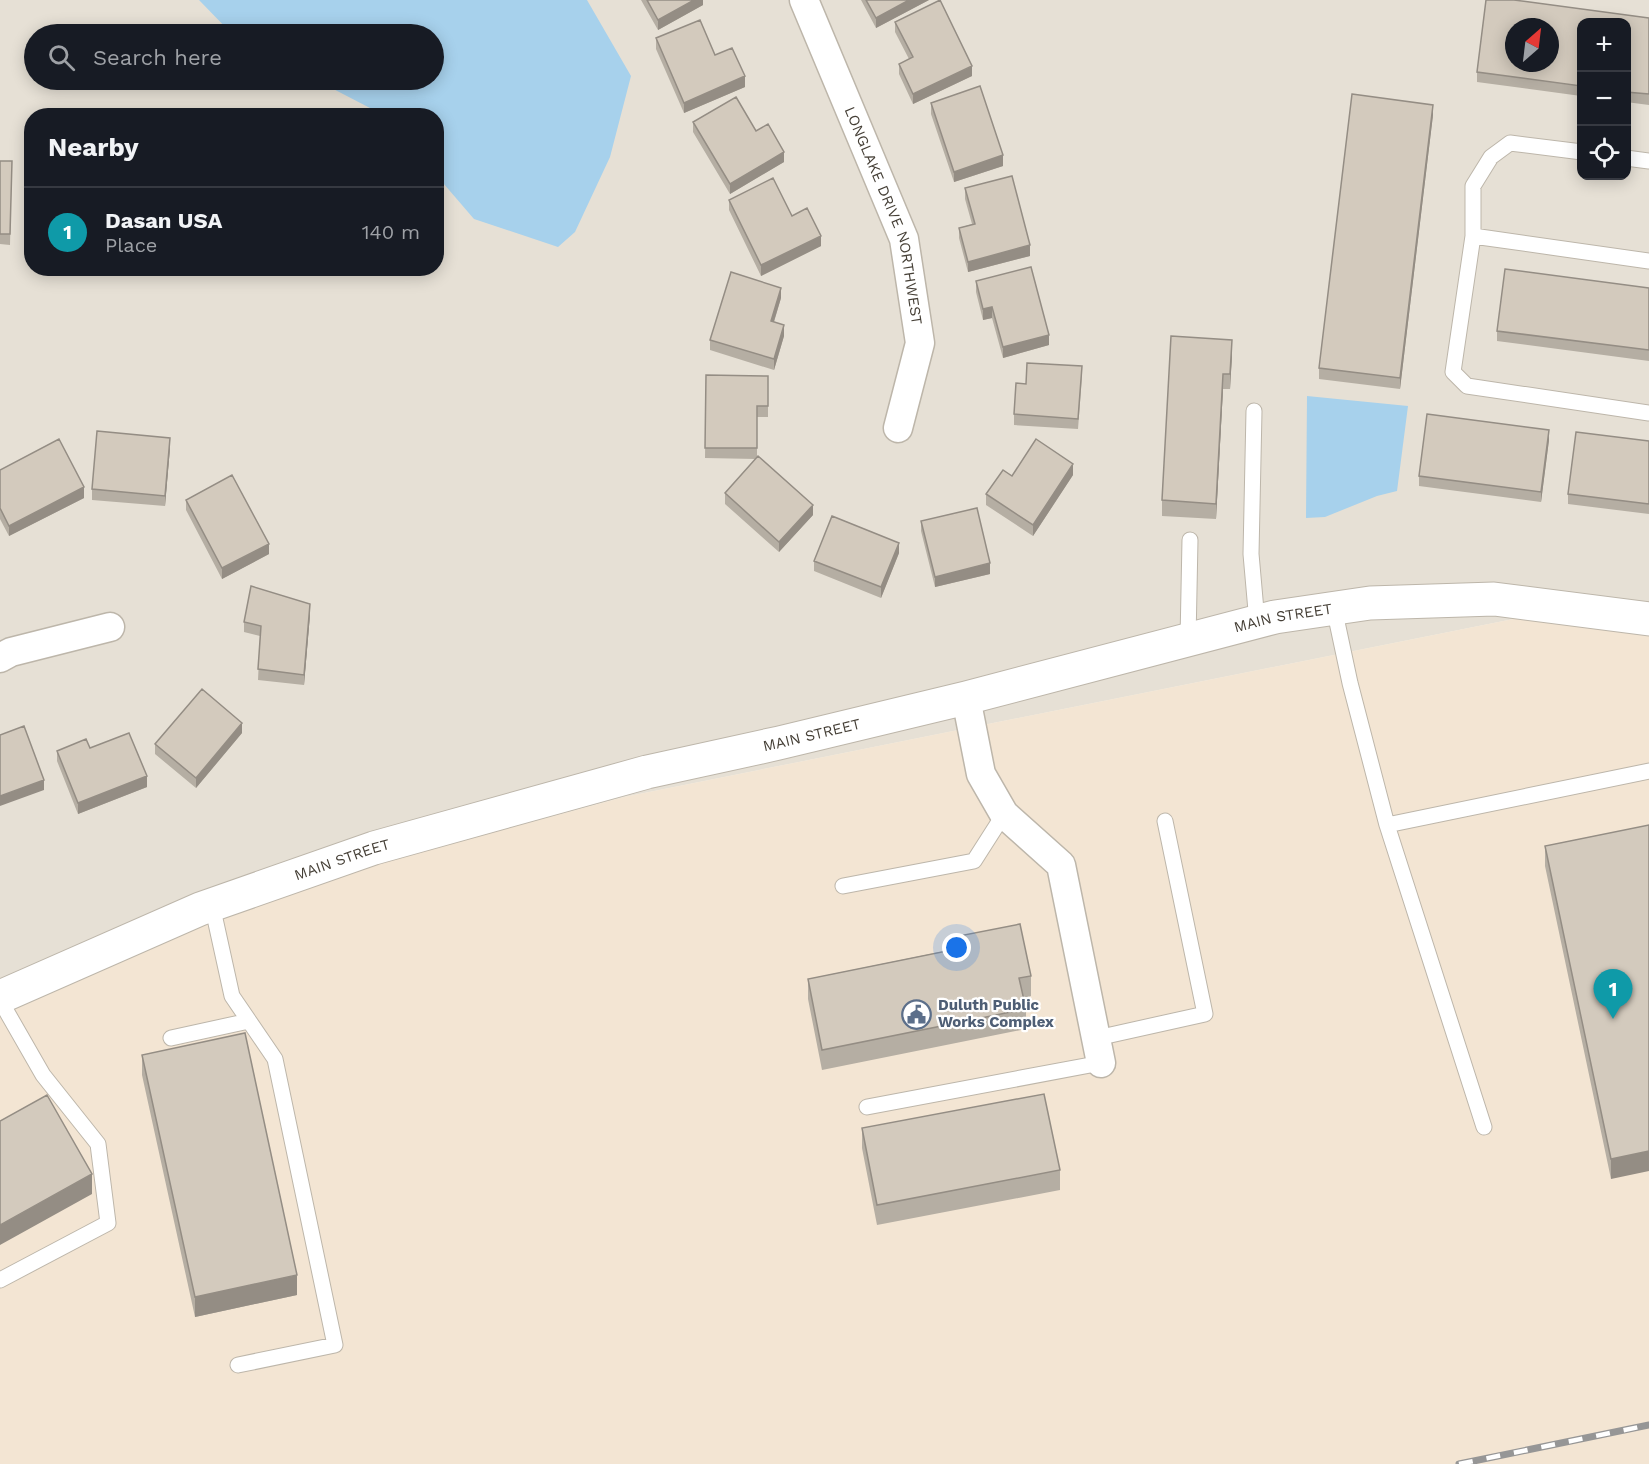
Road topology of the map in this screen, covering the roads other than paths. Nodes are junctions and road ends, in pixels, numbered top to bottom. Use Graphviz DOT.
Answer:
graph roads {
  1 [pos="806,4"];
  2 [pos="1577,151"];
  3 [pos="1631,159"];
  4 [pos="1649,161"];
  5 [pos="1473,236"];
  6 [pos="1649,261"];
  7 [pos="1254,411"];
  8 [pos="1649,413"];
  9 [pos="898,428"];
  10 [pos="1190,540"];
  11 [pos="1334,608"];
  12 [pos="1649,620"];
  13 [pos="1257,622"];
  14 [pos="110,627"];
  15 [pos="1188,640"];
  16 [pos="0,658"];
  17 [pos="966,698"];
  18 [pos="1649,771"];
  19 [pos="1004,814"];
  20 [pos="1165,821"];
  21 [pos="1387,825"];
  22 [pos="843,886"];
  23 [pos="212,905"];
  24 [pos="0,998"];
  25 [pos="249,1020"];
  26 [pos="171,1038"];
  27 [pos="1099,1051"];
  28 [pos="867,1107"];
  29 [pos="1484,1127"];
  30 [pos="0,1280"];
  31 [pos="238,1365"];
  1 -- 9 [label="street, LONGLAKE DRIVE NORTHWEST"];
  2 -- 5 [label="lane"];
  3 -- 4 [label="lane"];
  5 -- 6 [label="lane"];
  5 -- 8 [label="lane"];
  7 -- 13 [label="lane"];
  10 -- 15 [label="lane"];
  11 -- 12 [label="street, MAIN STREET"];
  11 -- 13 [label="street, MAIN STREET"];
  11 -- 21 [label="lane"];
  13 -- 15 [label="street, MAIN STREET"];
  14 -- 16 [label="street"];
  15 -- 17 [label="street, MAIN STREET"];
  17 -- 19 [label="street"];
  17 -- 23 [label="street, MAIN STREET"];
  18 -- 21 [label="lane"];
  19 -- 22 [label="lane"];
  19 -- 27 [label="street"];
  20 -- 27 [label="lane"];
  21 -- 29 [label="lane"];
  23 -- 24 [label="street, MAIN STREET"];
  23 -- 25 [label="lane"];
  24 -- 30 [label="lane"];
  25 -- 26 [label="lane"];
  25 -- 31 [label="lane"];
  27 -- 28 [label="lane"];
}
